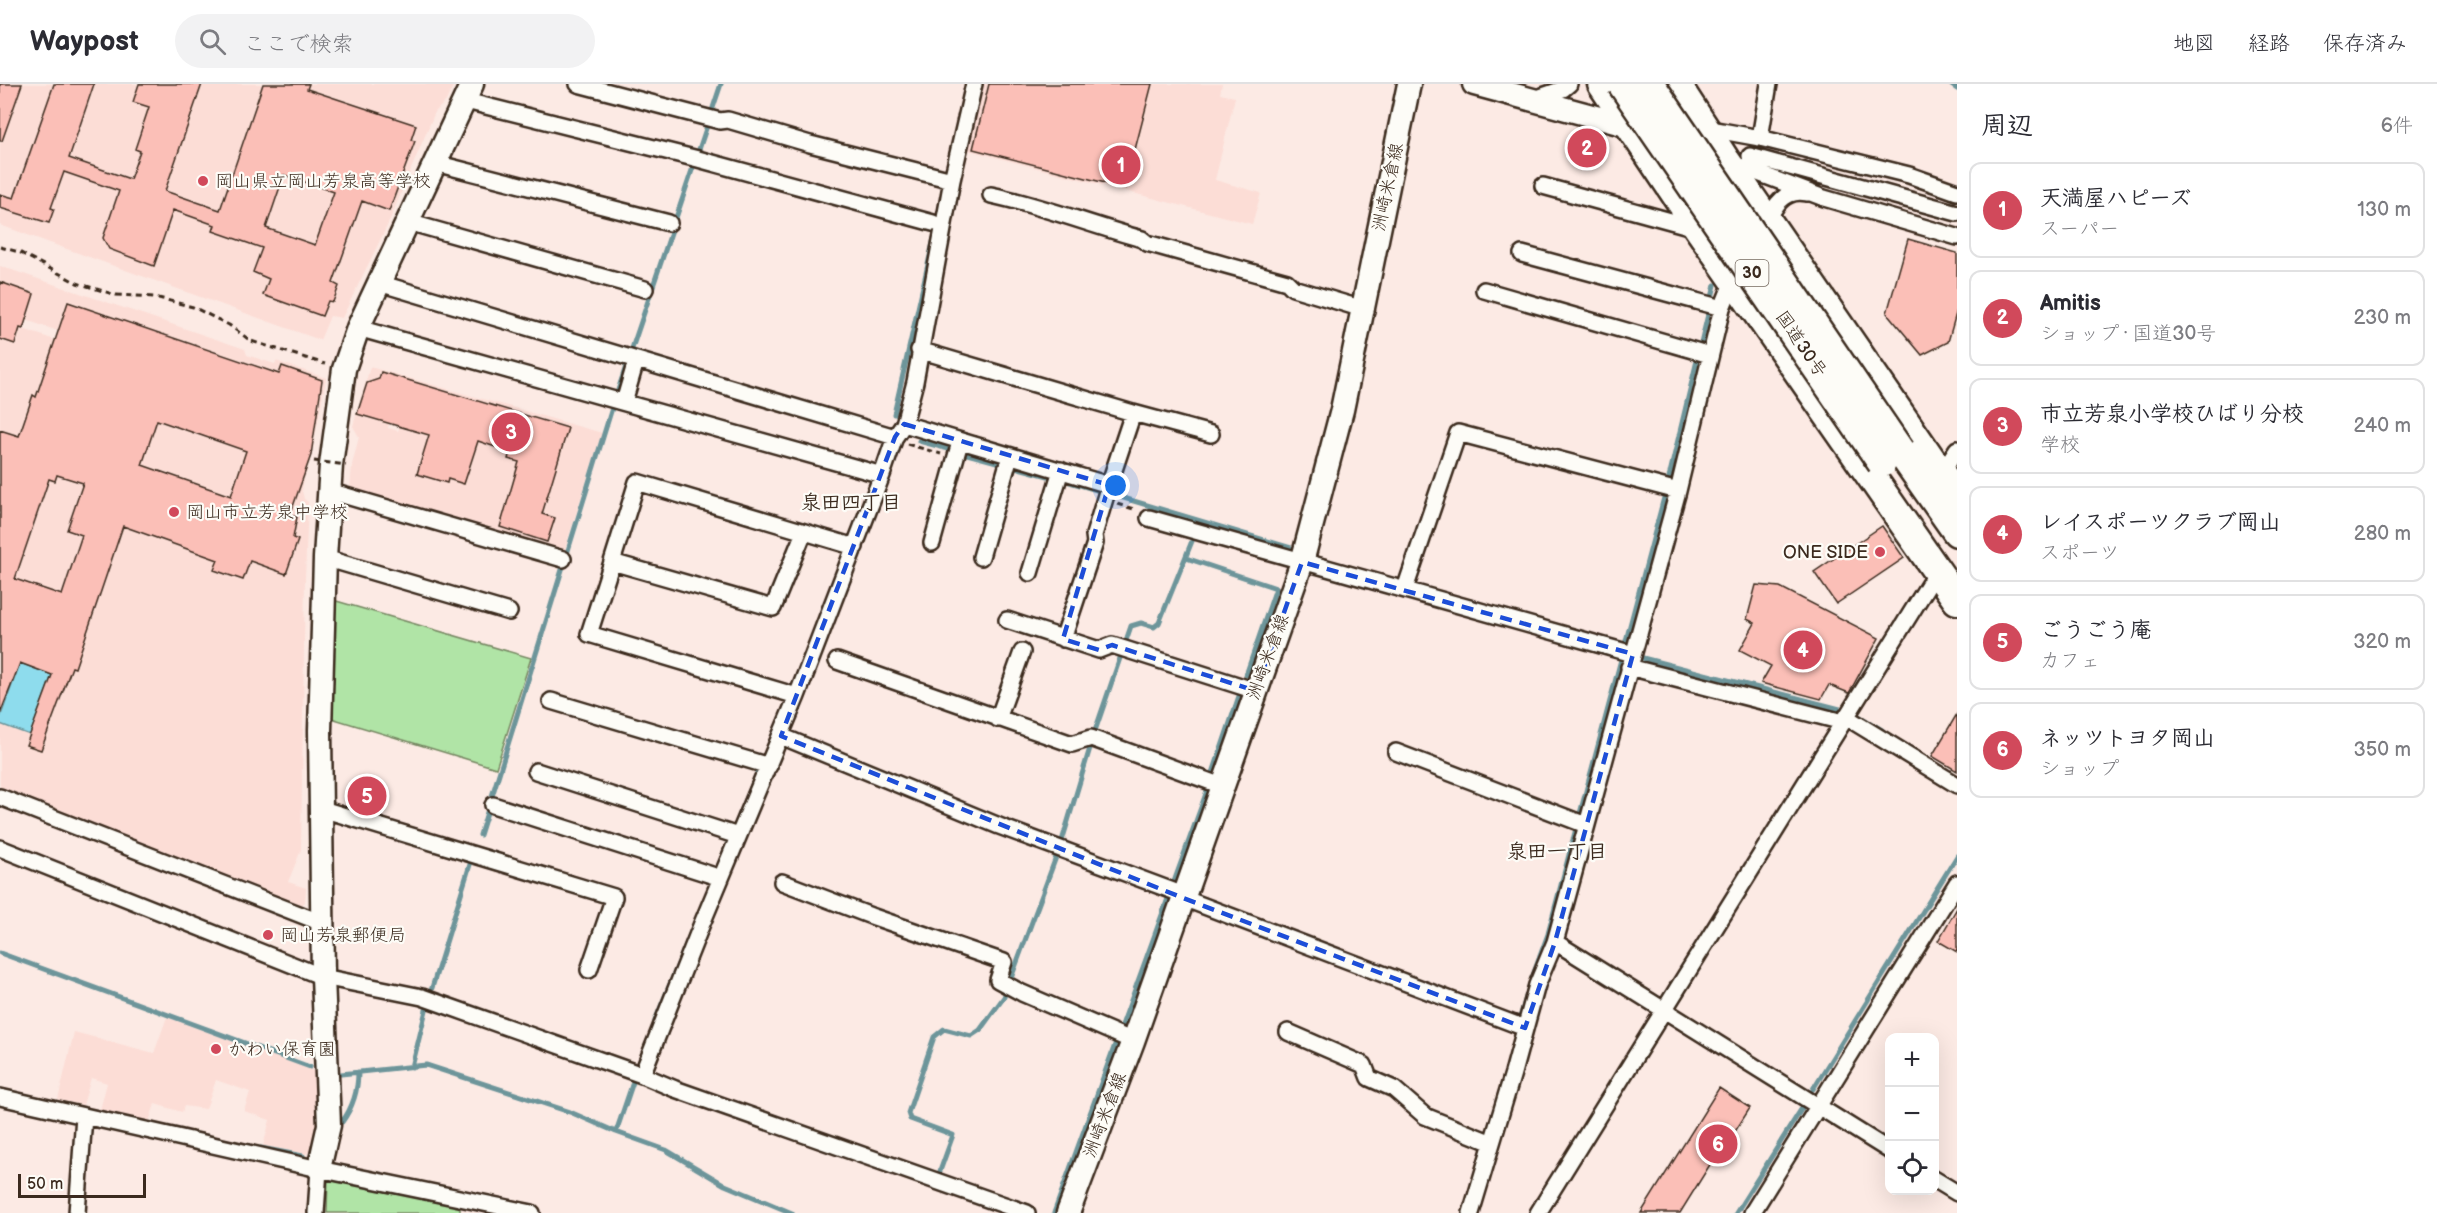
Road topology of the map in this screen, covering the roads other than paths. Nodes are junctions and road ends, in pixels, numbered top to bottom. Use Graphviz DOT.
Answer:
graph roads {
  1 [pos="578,84"];
  2 [pos="974,84"];
  3 [pos="1409,84"];
  4 [pos="1474,84"];
  5 [pos="1569,84"];
  6 [pos="1602,84"];
  7 [pos="1622,84"];
  8 [pos="1650,84"];
  9 [pos="1676,84"];
  10 [pos="1769,84"];
  11 [pos="469,92"];
  12 [pos="1531,100"];
  13 [pos="1633,127"];
  14 [pos="1706,128"];
  15 [pos="1760,138"];
  16 [pos="1738,158"];
  17 [pos="435,163"];
  18 [pos="948,179"];
  19 [pos="1543,186"];
  20 [pos="1957,192"];
  21 [pos="991,195"];
  22 [pos="1824,198"];
  23 [pos="1957,213"];
  24 [pos="408,222"];
  25 [pos="1768,222"];
  26 [pos="669,223"];
  27 [pos="933,223"];
  28 [pos="1699,229"];
  29 [pos="1957,237"];
  30 [pos="1522,254"];
  31 [pos="1734,278"];
  32 [pos="379,283"];
  33 [pos="645,289"];
  34 [pos="1484,290"];
  35 [pos="1715,306"];
  36 [pos="1363,309"];
  37 [pos="358,328"];
  38 [pos="919,350"];
  39 [pos="1704,353"];
  40 [pos="630,360"];
  41 [pos="618,400"];
  42 [pos="1133,413"];
  43 [pos="899,430"];
  44 [pos="1211,434"];
  45 [pos="958,449"];
  46 [pos="1957,449"];
  47 [pos="1891,457"];
  48 [pos="1009,462"];
  49 [pos="1941,474"];
  50 [pos="882,475"];
  51 [pos="1059,476"];
  52 [pos="1671,489"];
  53 [pos="329,491"];
  54 [pos="1108,491"];
  55 [pos="1957,497"];
  56 [pos="1149,518"];
  57 [pos="804,532"];
  58 [pos="1957,532"];
  59 [pos="932,543"];
  60 [pos="855,547"];
  61 [pos="981,557"];
  62 [pos="325,558"];
  63 [pos="563,559"];
  64 [pos="612,562"];
  65 [pos="1302,562"];
  66 [pos="1030,573"];
  67 [pos="1947,574"];
  68 [pos="1406,585"];
  69 [pos="1957,600"];
  70 [pos="509,612"];
  71 [pos="1007,620"];
  72 [pos="1063,639"];
  73 [pos="1022,652"];
  74 [pos="1629,656"];
  75 [pos="837,661"];
  76 [pos="1256,691"];
  77 [pos="797,696"];
  78 [pos="551,701"];
  79 [pos="998,719"];
  80 [pos="1845,719"];
  81 [pos="781,736"];
  82 [pos="1396,752"];
  83 [pos="763,765"];
  84 [pos="537,771"];
  85 [pos="1957,785"];
  86 [pos="1222,786"];
  87 [pos="0,797"];
  88 [pos="493,806"];
  89 [pos="322,809"];
  90 [pos="1580,822"];
  91 [pos="733,835"];
  92 [pos="0,848"];
  93 [pos="716,876"];
  94 [pos="782,882"];
  95 [pos="1957,883"];
  96 [pos="1178,894"];
  97 [pos="322,923"];
  98 [pos="1554,942"];
  99 [pos="589,970"];
  100 [pos="323,977"];
  101 [pos="1664,1009"];
  102 [pos="1520,1026"];
  103 [pos="1288,1032"];
  104 [pos="1124,1037"];
  105 [pos="642,1075"];
  106 [pos="0,1097"];
  107 [pos="1818,1107"];
  108 [pos="84,1116"];
  109 [pos="1487,1141"];
  110 [pos="1885,1148"];
  111 [pos="319,1169"];
  112 [pos="1939,1182"];
  113 [pos="1957,1193"];
  114 [pos="77,1213"];
  115 [pos="316,1213"];
  116 [pos="532,1213"];
  117 [pos="1027,1213"];
  118 [pos="1068,1213"];
  119 [pos="1471,1213"];
  120 [pos="1538,1213"];
  121 [pos="1752,1213"];
  1 -- 18 [label="street"];
  2 -- 18 [label="street"];
  3 -- 36 [label="street, 洲崎米倉線"];
  4 -- 12 [label="street"];
  5 -- 12 [label="street"];
  6 -- 13 [label="highway"];
  7 -- 47 [label="highway, 国道30号 / 30, bridge"];
  8 -- 47 [label="highway, 国道30号 / 30, bridge"];
  9 -- 14 [label="highway"];
  10 -- 15 [label="street"];
  11 -- 17 [label="street"];
  11 -- 27 [label="street"];
  12 -- 13 [label="street"];
  13 -- 14 [label="street"];
  13 -- 16 [label="street"];
  13 -- 28 [label="highway"];
  14 -- 15 [label="street"];
  14 -- 16 [label="highway"];
  15 -- 20 [label="street"];
  16 -- 22 [label="street"];
  16 -- 23 [label="street"];
  16 -- 25 [label="highway"];
  17 -- 24 [label="street"];
  17 -- 26 [label="street"];
  18 -- 38 [label="street"];
  19 -- 28 [label="street"];
  21 -- 36 [label="street"];
  22 -- 25 [label="street"];
  22 -- 29 [label="street"];
  24 -- 32 [label="street"];
  24 -- 33 [label="street"];
  25 -- 49 [label="highway"];
  28 -- 31 [label="highway"];
  30 -- 35 [label="street"];
  31 -- 35 [label="street"];
  31 -- 67 [label="highway"];
  32 -- 37 [label="street"];
  32 -- 40 [label="street"];
  34 -- 39 [label="street"];
  35 -- 39 [label="street"];
  36 -- 65 [label="street, 洲崎米倉線"];
  37 -- 41 [label="street"];
  37 -- 53 [label="street"];
  38 -- 42 [label="street"];
  38 -- 43 [label="street"];
  39 -- 52 [label="street"];
  40 -- 41 [label="street"];
  40 -- 43 [label="street"];
  41 -- 50 [label="street"];
  42 -- 44 [label="street"];
  42 -- 54 [label="street"];
  43 -- 45 [label="street"];
  43 -- 50 [label="street"];
  45 -- 48 [label="street"];
  45 -- 59 [label="street"];
  46 -- 49 [label="street"];
  47 -- 58 [label="highway, 国道30号 / 30"];
  47 -- 67 [label="highway, 国道30号 / 30"];
  48 -- 51 [label="street"];
  48 -- 61 [label="street"];
  49 -- 55 [label="highway"];
  50 -- 60 [label="street"];
  51 -- 54 [label="street"];
  51 -- 66 [label="street"];
  52 -- 68 [label="street"];
  52 -- 74 [label="street"];
  53 -- 62 [label="street"];
  53 -- 63 [label="street"];
  54 -- 72 [label="street"];
  56 -- 65 [label="street"];
  57 -- 60 [label="street"];
  57 -- 64 [label="street"];
  57 -- 64 [label="street"];
  60 -- 77 [label="street"];
  62 -- 70 [label="street"];
  62 -- 89 [label="street"];
  64 -- 77 [label="street"];
  65 -- 68 [label="street"];
  65 -- 76 [label="street, 洲崎米倉線"];
  67 -- 69 [label="highway"];
  67 -- 80 [label="street"];
  68 -- 74 [label="street"];
  71 -- 72 [label="street"];
  72 -- 76 [label="street"];
  73 -- 79 [label="street"];
  74 -- 80 [label="street"];
  74 -- 90 [label="street"];
  75 -- 79 [label="street"];
  76 -- 86 [label="street, 洲崎米倉線"];
  77 -- 81 [label="street"];
  78 -- 83 [label="street"];
  79 -- 86 [label="street"];
  80 -- 85 [label="street"];
  80 -- 101 [label="street"];
  81 -- 83 [label="street"];
  81 -- 96 [label="street"];
  82 -- 90 [label="street"];
  83 -- 91 [label="street"];
  84 -- 91 [label="street"];
  86 -- 96 [label="street, 洲崎米倉線"];
  87 -- 97 [label="street"];
  88 -- 93 [label="street"];
  89 -- 97 [label="street"];
  89 -- 99 [label="street"];
  90 -- 98 [label="street"];
  91 -- 93 [label="street"];
  92 -- 100 [label="street"];
  93 -- 105 [label="street"];
  94 -- 104 [label="street"];
  95 -- 107 [label="street"];
  96 -- 102 [label="street"];
  96 -- 104 [label="street, 洲崎米倉線"];
  97 -- 100 [label="street"];
  98 -- 101 [label="street"];
  98 -- 102 [label="street"];
  100 -- 105 [label="street"];
  100 -- 111 [label="street"];
  101 -- 107 [label="street"];
  101 -- 120 [label="street"];
  102 -- 109 [label="street"];
  103 -- 109 [label="street"];
  104 -- 118 [label="street, 洲崎米倉線"];
  105 -- 117 [label="street"];
  106 -- 108 [label="street"];
  107 -- 110 [label="street"];
  107 -- 121 [label="street"];
  108 -- 111 [label="street"];
  108 -- 114 [label="street"];
  109 -- 119 [label="street"];
  111 -- 115 [label="street"];
  111 -- 116 [label="street"];
  112 -- 113 [label="street"];
}
